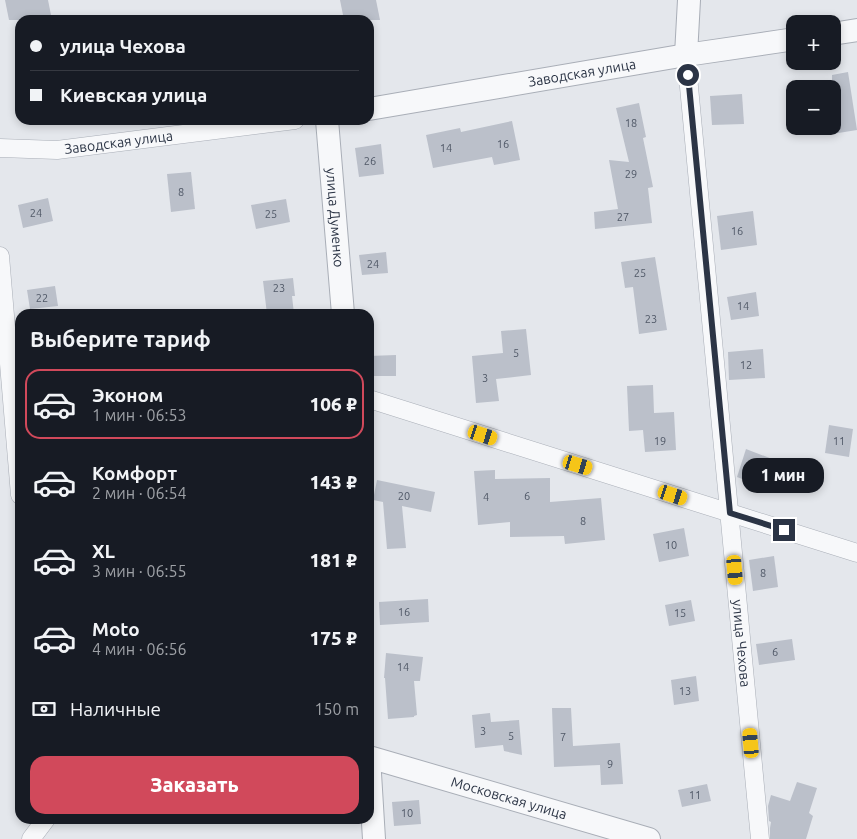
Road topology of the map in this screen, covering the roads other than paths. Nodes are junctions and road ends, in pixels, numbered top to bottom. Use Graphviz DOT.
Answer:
graph roads {
  1 [pos="689,0"];
  2 [pos="857,30"];
  3 [pos="841,33"];
  4 [pos="786,40"];
  5 [pos="686,55"];
  6 [pos="374,108"];
  7 [pos="256,125"];
  8 [pos="327,125"];
  9 [pos="0,148"];
  10 [pos="0,256"];
  11 [pos="343,309"];
  12 [pos="374,401"];
  13 [pos="15,435"];
  14 [pos="730,513"];
  15 [pos="857,553"];
  16 [pos="374,758"];
  17 [pos="42,824"];
  18 [pos="47,824"];
  19 [pos="373,824"];
  20 [pos="31,839"];
  21 [pos="49,839"];
  22 [pos="374,839"];
  23 [pos="649,839"];
  24 [pos="760,839"];
  1 -- 5 [label="street, улица Чехова"];
  2 -- 3 [label="street"];
  4 -- 5 [label="street, Заводская улица"];
  5 -- 6 [label="street, Заводская улица"];
  5 -- 14 [label="street, улица Чехова"];
  7 -- 9 [label="street, Заводская улица"];
  8 -- 11 [label="street, улица Думенко"];
  10 -- 13 [label="street"];
  12 -- 14 [label="street"];
  14 -- 15 [label="street"];
  14 -- 24 [label="street, улица Чехова"];
  16 -- 23 [label="street, Московская улица"];
  17 -- 20 [label="street"];
  18 -- 21 [label="street"];
  19 -- 22 [label="street"];
}
